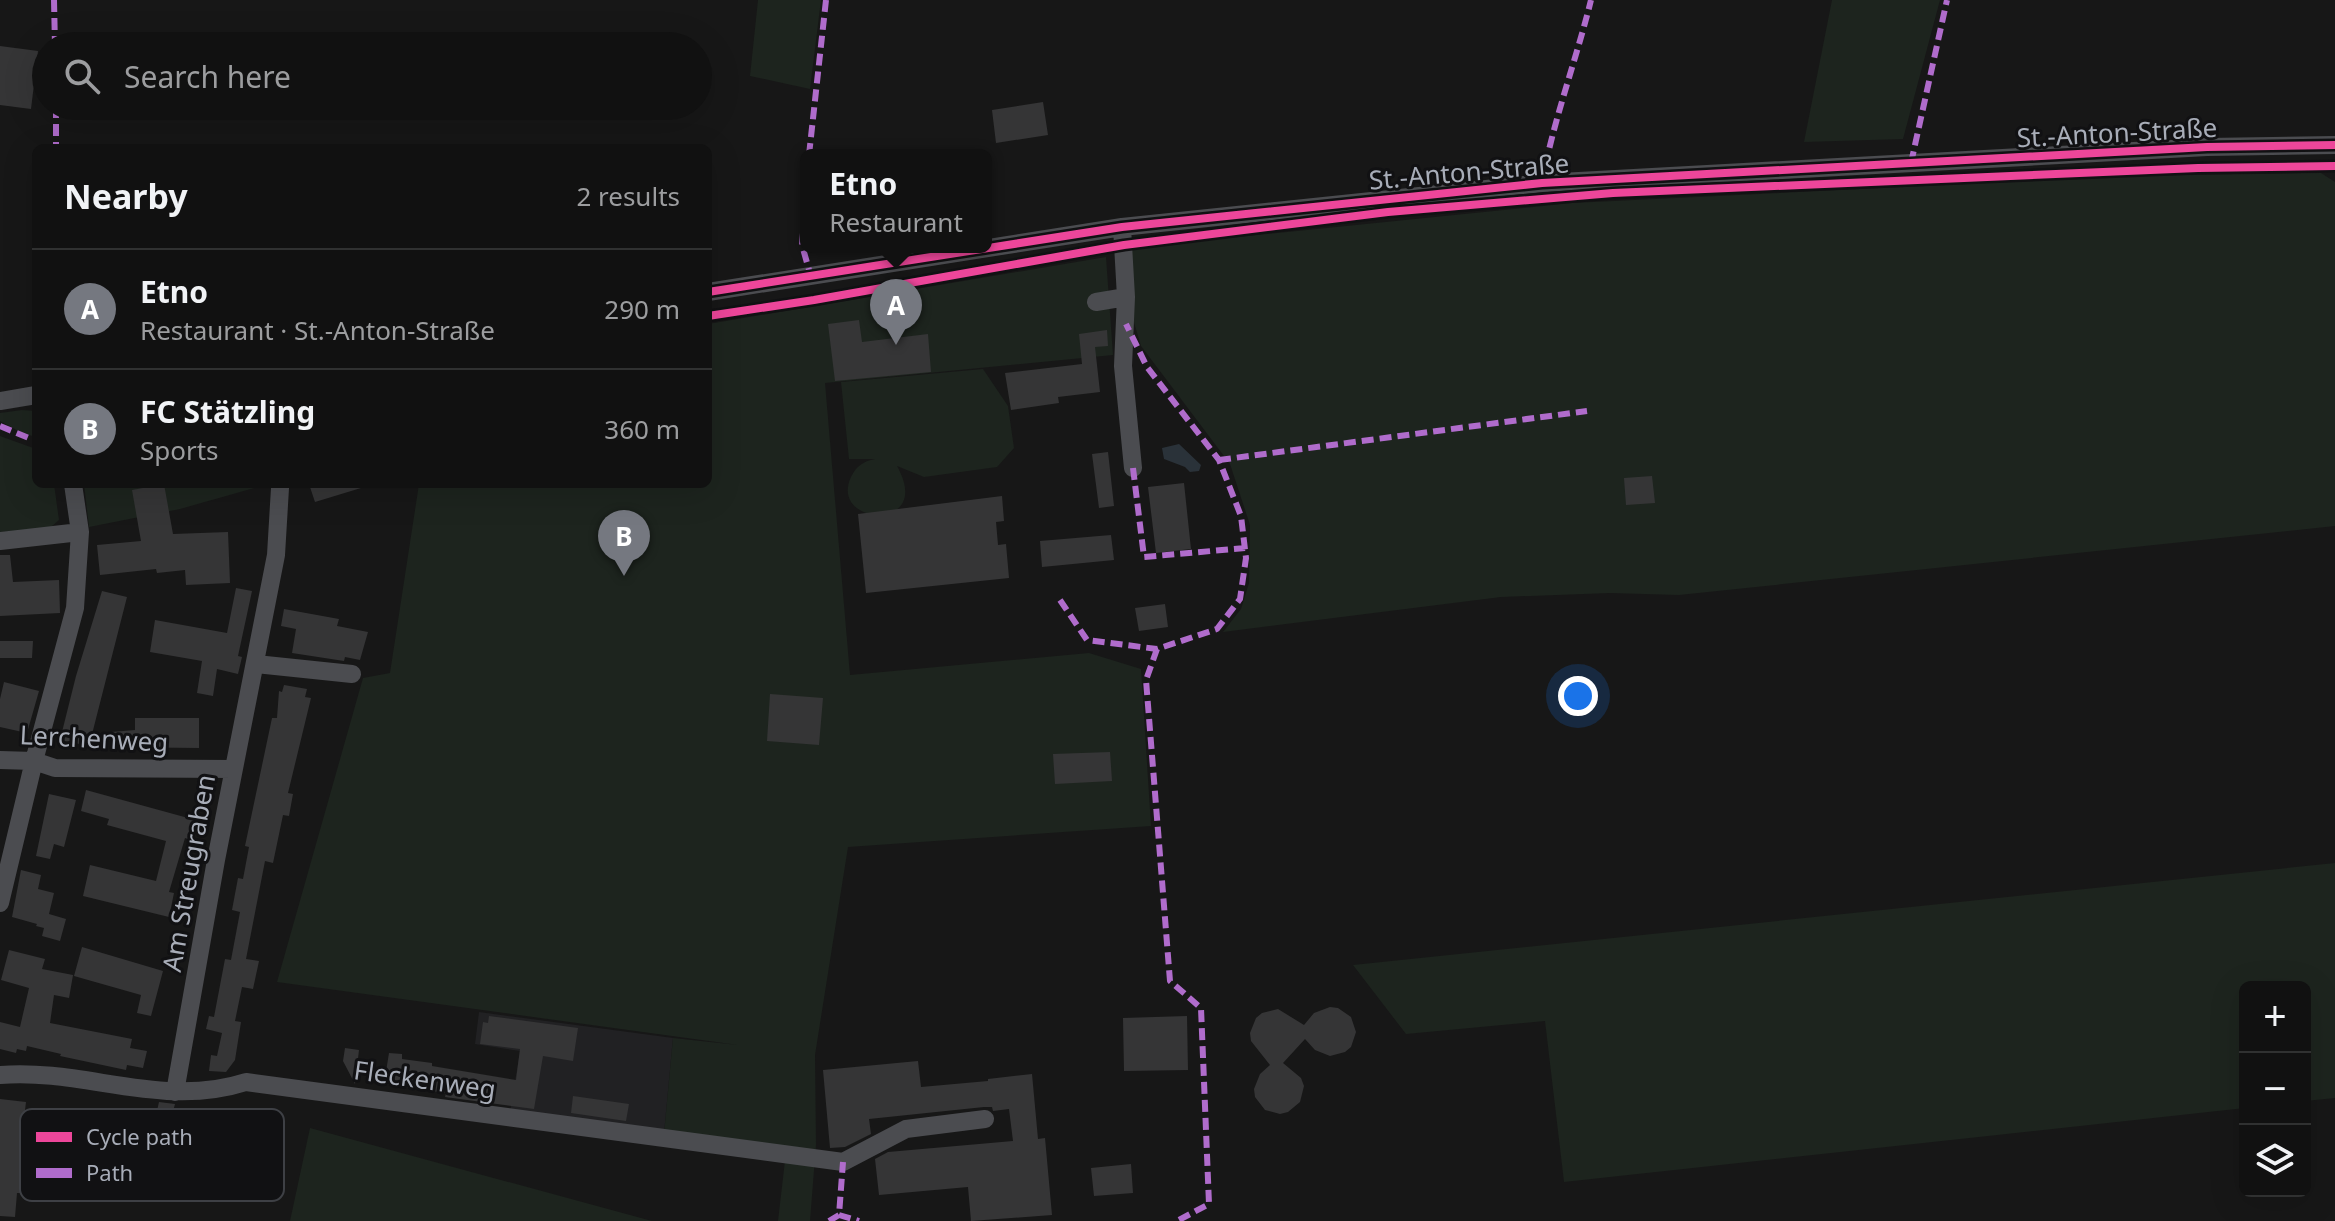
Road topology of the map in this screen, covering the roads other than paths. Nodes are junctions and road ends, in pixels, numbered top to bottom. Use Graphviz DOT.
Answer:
graph roads {
  1 [pos="2335,145"];
  2 [pos="1122,227"];
  3 [pos="992,247"];
  4 [pos="956,253"];
  5 [pos="712,291"];
  6 [pos="1126,297"];
  7 [pos="1096,302"];
  8 [pos="32,396"];
  9 [pos="0,401"];
  10 [pos="1133,468"];
  11 [pos="74,488"];
  12 [pos="280,488"];
  13 [pos="80,532"];
  14 [pos="0,541"];
  15 [pos="256,664"];
  16 [pos="352,674"];
  17 [pos="0,760"];
  18 [pos="34,761"];
  19 [pos="234,769"];
  20 [pos="0,903"];
  21 [pos="0,1075"];
  22 [pos="175,1092"];
  23 [pos="985,1119"];
  1 -- 2 [label="street, St.-Anton-Straße"];
  2 -- 3 [label="street, St.-Anton-Straße"];
  2 -- 6 [label="street"];
  4 -- 5 [label="street, St.-Anton-Straße"];
  6 -- 7 [label="street"];
  6 -- 10 [label="street"];
  8 -- 9 [label="street"];
  11 -- 13 [label="street"];
  12 -- 15 [label="street, Am Streugraben"];
  13 -- 14 [label="street"];
  13 -- 18 [label="street"];
  15 -- 16 [label="street"];
  15 -- 19 [label="street, Am Streugraben"];
  17 -- 18 [label="street, Lerchenweg"];
  18 -- 19 [label="street, Lerchenweg"];
  18 -- 20 [label="street"];
  19 -- 22 [label="street, Am Streugraben"];
  21 -- 22 [label="street, Fleckenweg"];
  22 -- 23 [label="street, Fleckenweg"];
}
